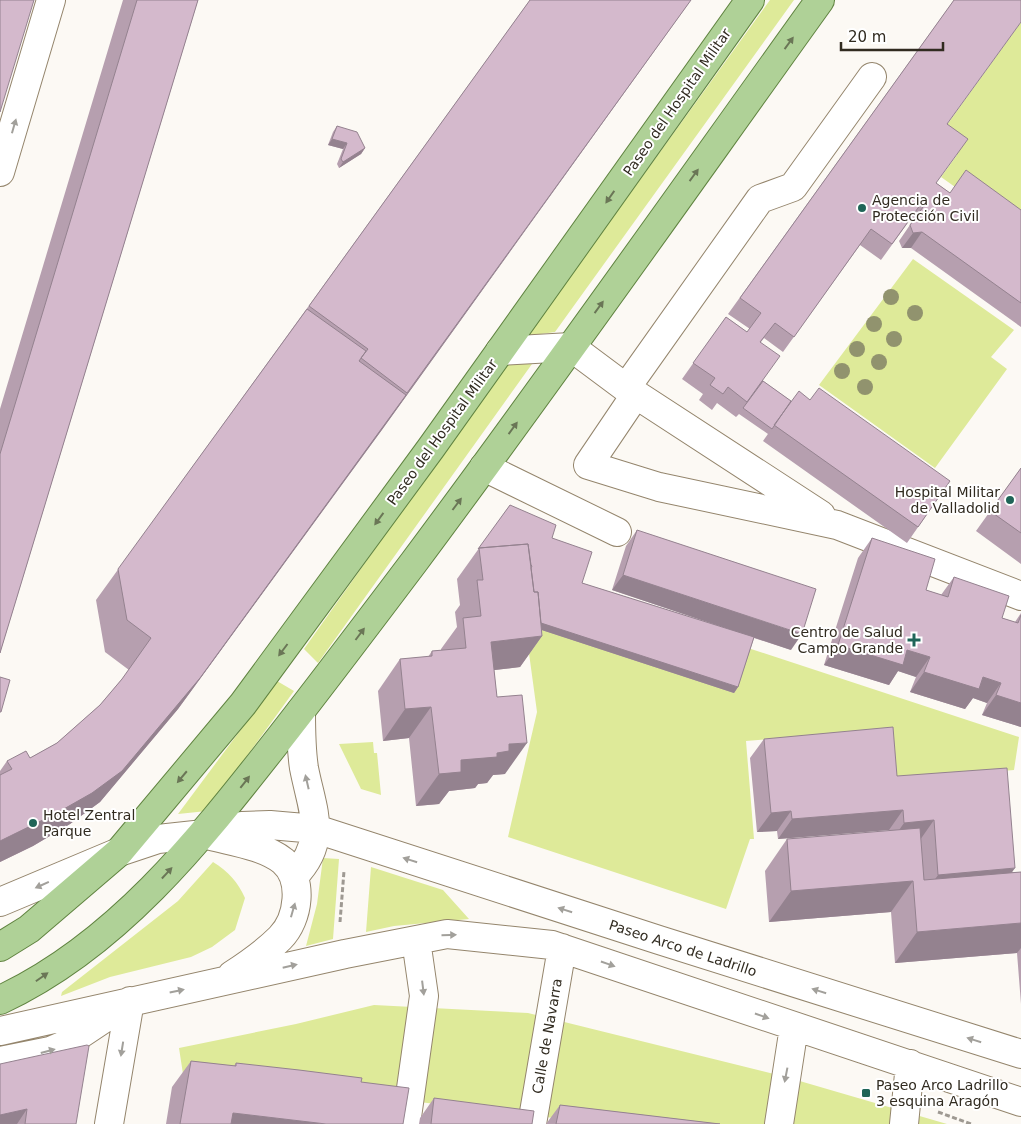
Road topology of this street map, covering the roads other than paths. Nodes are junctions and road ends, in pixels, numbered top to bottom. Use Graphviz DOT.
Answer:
graph roads {
  1 [pos="51,0"];
  2 [pos="750,0"];
  3 [pos="820,0"];
  4 [pos="872,77"];
  5 [pos="0,172"];
  6 [pos="571,347"];
  7 [pos="500,351"];
  8 [pos="631,391"];
  9 [pos="484,468"];
  10 [pos="837,525"];
  11 [pos="617,532"];
  12 [pos="1021,596"];
  13 [pos="301,711"];
  14 [pos="316,829"];
  15 [pos="204,834"];
  16 [pos="119,852"];
  17 [pos="294,876"];
  18 [pos="0,902"];
  19 [pos="416,940"];
  20 [pos="0,947"];
  21 [pos="562,948"];
  22 [pos="225,981"];
  23 [pos="0,1000"];
  24 [pos="130,1001"];
  25 [pos="794,1027"];
  26 [pos="0,1031"];
  27 [pos="1021,1054"];
  28 [pos="0,1061"];
  29 [pos="910,1064"];
  30 [pos="1021,1102"];
  31 [pos="109,1124"];
  32 [pos="406,1124"];
  33 [pos="532,1124"];
  34 [pos="779,1124"];
  35 [pos="904,1124"];
  5 -- 1 [label="street, one-way"];
  2 -- 7 [label="main road, Paseo del Hospital Militar, one-way"];
  6 -- 3 [label="main road, one-way"];
  4 -- 8 [label="street"];
  6 -- 7 [label="street"];
  6 -- 8 [label="street"];
  9 -- 6 [label="main road, one-way"];
  7 -- 16 [label="main road, Paseo del Hospital Militar, one-way"];
  8 -- 10 [label="street"];
  8 -- 10 [label="street"];
  9 -- 11 [label="street"];
  13 -- 9 [label="main road, one-way"];
  10 -- 12 [label="street"];
  14 -- 13 [label="street, one-way"];
  15 -- 13 [label="main road, one-way"];
  14 -- 15 [label="street, Paseo Arco de Ladrillo"];
  14 -- 17 [label="street"];
  27 -- 14 [label="street, Paseo Arco de Ladrillo, one-way"];
  15 -- 16 [label="street, Paseo Arco de Ladrillo"];
  15 -- 17 [label="street, Paseo Arco de Ladrillo"];
  23 -- 15 [label="main road, one-way"];
  16 -- 18 [label="street, Paseo Arco de Ladrillo, one-way"];
  16 -- 20 [label="main road, Paseo Arco de Ladrillo"];
  22 -- 17 [label="street, one-way"];
  19 -- 21 [label="street, one-way"];
  22 -- 19 [label="street, one-way"];
  19 -- 32 [label="street, one-way"];
  21 -- 25 [label="street, one-way"];
  21 -- 33 [label="street, Calle de Navarra"];
  24 -- 22 [label="street, one-way"];
  24 -- 26 [label="street"];
  28 -- 24 [label="street, one-way"];
  24 -- 31 [label="street, one-way"];
  25 -- 29 [label="street"];
  25 -- 34 [label="street, one-way"];
  29 -- 30 [label="street"];
  29 -- 35 [label="street"];
}
